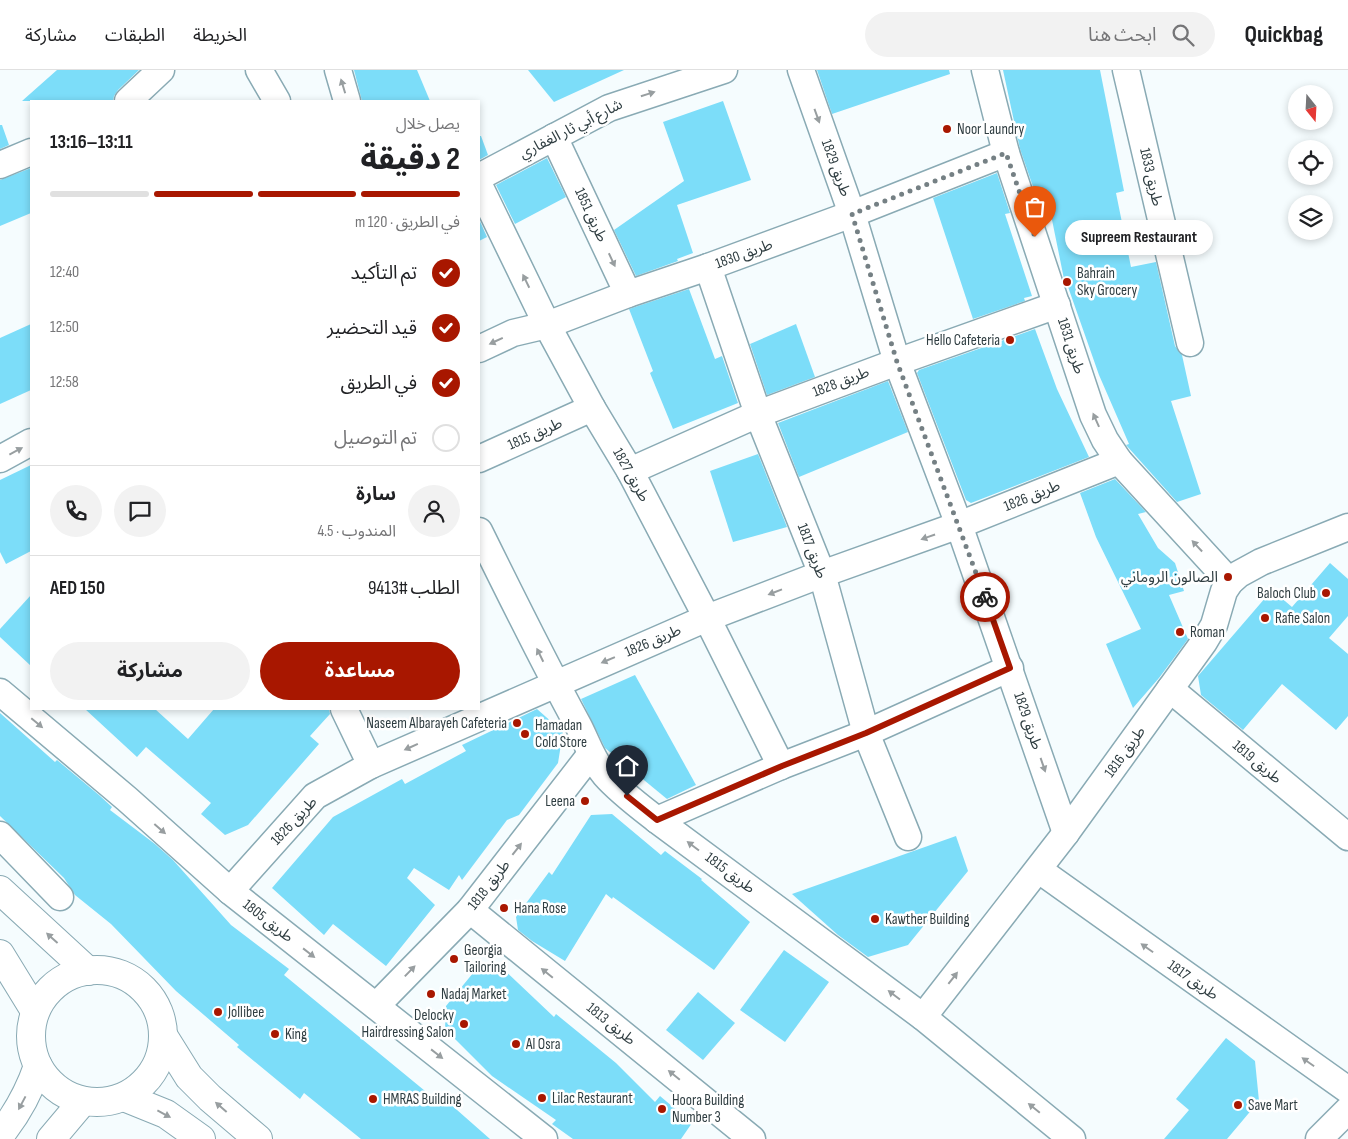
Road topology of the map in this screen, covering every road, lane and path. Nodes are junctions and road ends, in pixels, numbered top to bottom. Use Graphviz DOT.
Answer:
graph roads {
  1 [pos="162,70"];
  2 [pos="259,70"];
  3 [pos="338,70"];
  4 [pos="724,70"];
  5 [pos="801,70"];
  6 [pos="1126,70"];
  7 [pos="994,71"];
  8 [pos="129,100"];
  9 [pos="276,100"];
  10 [pos="347,100"];
  11 [pos="554,137"];
  12 [pos="30,152"];
  13 [pos="1006,153"];
  14 [pos="0,165"];
  15 [pos="480,176"];
  16 [pos="480,187"];
  17 [pos="852,214"];
  18 [pos="708,267"];
  19 [pos="628,294"];
  20 [pos="1057,305"];
  21 [pos="548,325"];
  22 [pos="1190,343"];
  23 [pos="480,349"];
  24 [pos="897,362"];
  25 [pos="592,408"];
  26 [pos="758,414"];
  27 [pos="30,443"];
  28 [pos="0,459"];
  29 [pos="480,459"];
  30 [pos="1120,461"];
  31 [pos="630,471"];
  32 [pos="959,526"];
  33 [pos="1345,532"];
  34 [pos="480,533"];
  35 [pos="822,574"];
  36 [pos="1230,582"];
  37 [pos="707,618"];
  38 [pos="1010,668"];
  39 [pos="555,684"];
  40 [pos="1170,689"];
  41 [pos="0,692"];
  42 [pos="344,710"];
  43 [pos="866,733"];
  44 [pos="591,754"];
  45 [pos="371,765"];
  46 [pos="782,766"];
  47 [pos="657,820"];
  48 [pos="1066,833"];
  49 [pos="1347,834"];
  50 [pos="0,835"];
  51 [pos="908,837"];
  52 [pos="1039,870"];
  53 [pos="0,890"];
  54 [pos="230,891"];
  55 [pos="60,897"];
  56 [pos="470,910"];
  57 [pos="0,954"];
  58 [pos="88,970"];
  59 [pos="376,1006"];
  60 [pos="35,1011"];
  61 [pos="923,1016"];
  62 [pos="164,1037"];
  63 [pos="38,1066"];
  64 [pos="1348,1090"];
  65 [pos="124,1097"];
  66 [pos="83,1101"];
  67 [pos="1348,1110"];
  68 [pos="0,1135"];
  69 [pos="51,1139"];
  70 [pos="201,1139"];
  71 [pos="258,1139"];
  72 [pos="544,1139"];
  73 [pos="752,1139"];
  74 [pos="1072,1139"];
  75 [pos="1319,1139"];
  1 -- 8 [label="street"];
  2 -- 9 [label="street"];
  10 -- 3 [label="street, one-way"];
  11 -- 4 [label="street, شارع أبي ثار الغفاري, one-way"];
  5 -- 17 [label="street, طريق 1829, one-way"];
  6 -- 22 [label="street, طريق 1833"];
  7 -- 13 [label="street, طريق 1831"];
  11 -- 15 [label="street, شارع أبي ثار الغفاري"];
  11 -- 19 [label="street, طريق 1851, one-way"];
  12 -- 14 [label="street"];
  13 -- 17 [label="street, طريق 1830"];
  13 -- 20 [label="street, طريق 1831"];
  21 -- 16 [label="street, طريق 1827, one-way"];
  17 -- 18 [label="street, طريق 1830"];
  17 -- 24 [label="street, طريق 1829"];
  18 -- 19 [label="street, طريق 1830"];
  18 -- 26 [label="street, طريق 1817"];
  19 -- 21 [label="street, طريق 1830"];
  20 -- 24 [label="street, طريق 1828"];
  30 -- 20 [label="street, طريق 1831, one-way"];
  21 -- 23 [label="street, طريق 1830, one-way"];
  21 -- 25 [label="street, طريق 1827"];
  24 -- 26 [label="street, طريق 1828"];
  24 -- 32 [label="street, طريق 1829"];
  25 -- 29 [label="street, طريق 1815"];
  25 -- 31 [label="street, طريق 1827"];
  26 -- 31 [label="street, طريق 1828"];
  26 -- 35 [label="street, طريق 1817"];
  28 -- 27 [label="street, one-way"];
  30 -- 32 [label="street, طريق 1826"];
  36 -- 30 [label="street, طريق 1831, one-way"];
  31 -- 37 [label="street, طريق 1827"];
  32 -- 35 [label="street, طريق 1826, one-way"];
  32 -- 38 [label="street, طريق 1829"];
  33 -- 36 [label="street, طريق 1816"];
  39 -- 34 [label="street, طريق 1815, one-way"];
  35 -- 37 [label="street, طريق 1826, one-way"];
  35 -- 43 [label="street, طريق 1817"];
  36 -- 40 [label="street, طريق 1816"];
  37 -- 39 [label="street, طريق 1826, one-way"];
  37 -- 46 [label="street, طريق 1827"];
  38 -- 43 [label="street"];
  38 -- 48 [label="street, طريق 1829, one-way"];
  39 -- 44 [label="street, طريق 1815"];
  39 -- 45 [label="street, طريق 1826, one-way"];
  40 -- 48 [label="street, طريق 1816"];
  40 -- 49 [label="street, طريق 1819"];
  41 -- 54 [label="street, طريق 1805, one-way"];
  42 -- 45 [label="street"];
  43 -- 46 [label="street"];
  43 -- 51 [label="street, طريق 1817"];
  44 -- 47 [label="street, طريق 1815"];
  56 -- 44 [label="street, طريق 1818, one-way"];
  45 -- 54 [label="street, طريق 1826"];
  46 -- 47 [label="street"];
  61 -- 47 [label="street, طريق 1815, one-way"];
  48 -- 52 [label="street, طريق 1816"];
  50 -- 55 [label="street"];
  61 -- 52 [label="street, طريق 1816, one-way"];
  64 -- 52 [label="street, طريق 1817, one-way"];
  58 -- 53 [label="main road, one-way"];
  54 -- 59 [label="street, طريق 1805, one-way"];
  59 -- 56 [label="street, طريق 1818, one-way"];
  73 -- 56 [label="street, طريق 1813, one-way"];
  57 -- 60 [label="main road"];
  58 -- 60 [label="main road"];
  58 -- 62 [label="main road"];
  59 -- 72 [label="street, طريق 1805, one-way"];
  60 -- 63 [label="main road"];
  74 -- 61 [label="street, طريق 1815, one-way"];
  62 -- 65 [label="main road"];
  71 -- 62 [label="main road, one-way"];
  63 -- 66 [label="main road"];
  63 -- 68 [label="main road, one-way"];
  65 -- 66 [label="main road"];
  65 -- 70 [label="main road, one-way"];
  66 -- 69 [label="main road"];
  67 -- 75 [label="street"];
}
